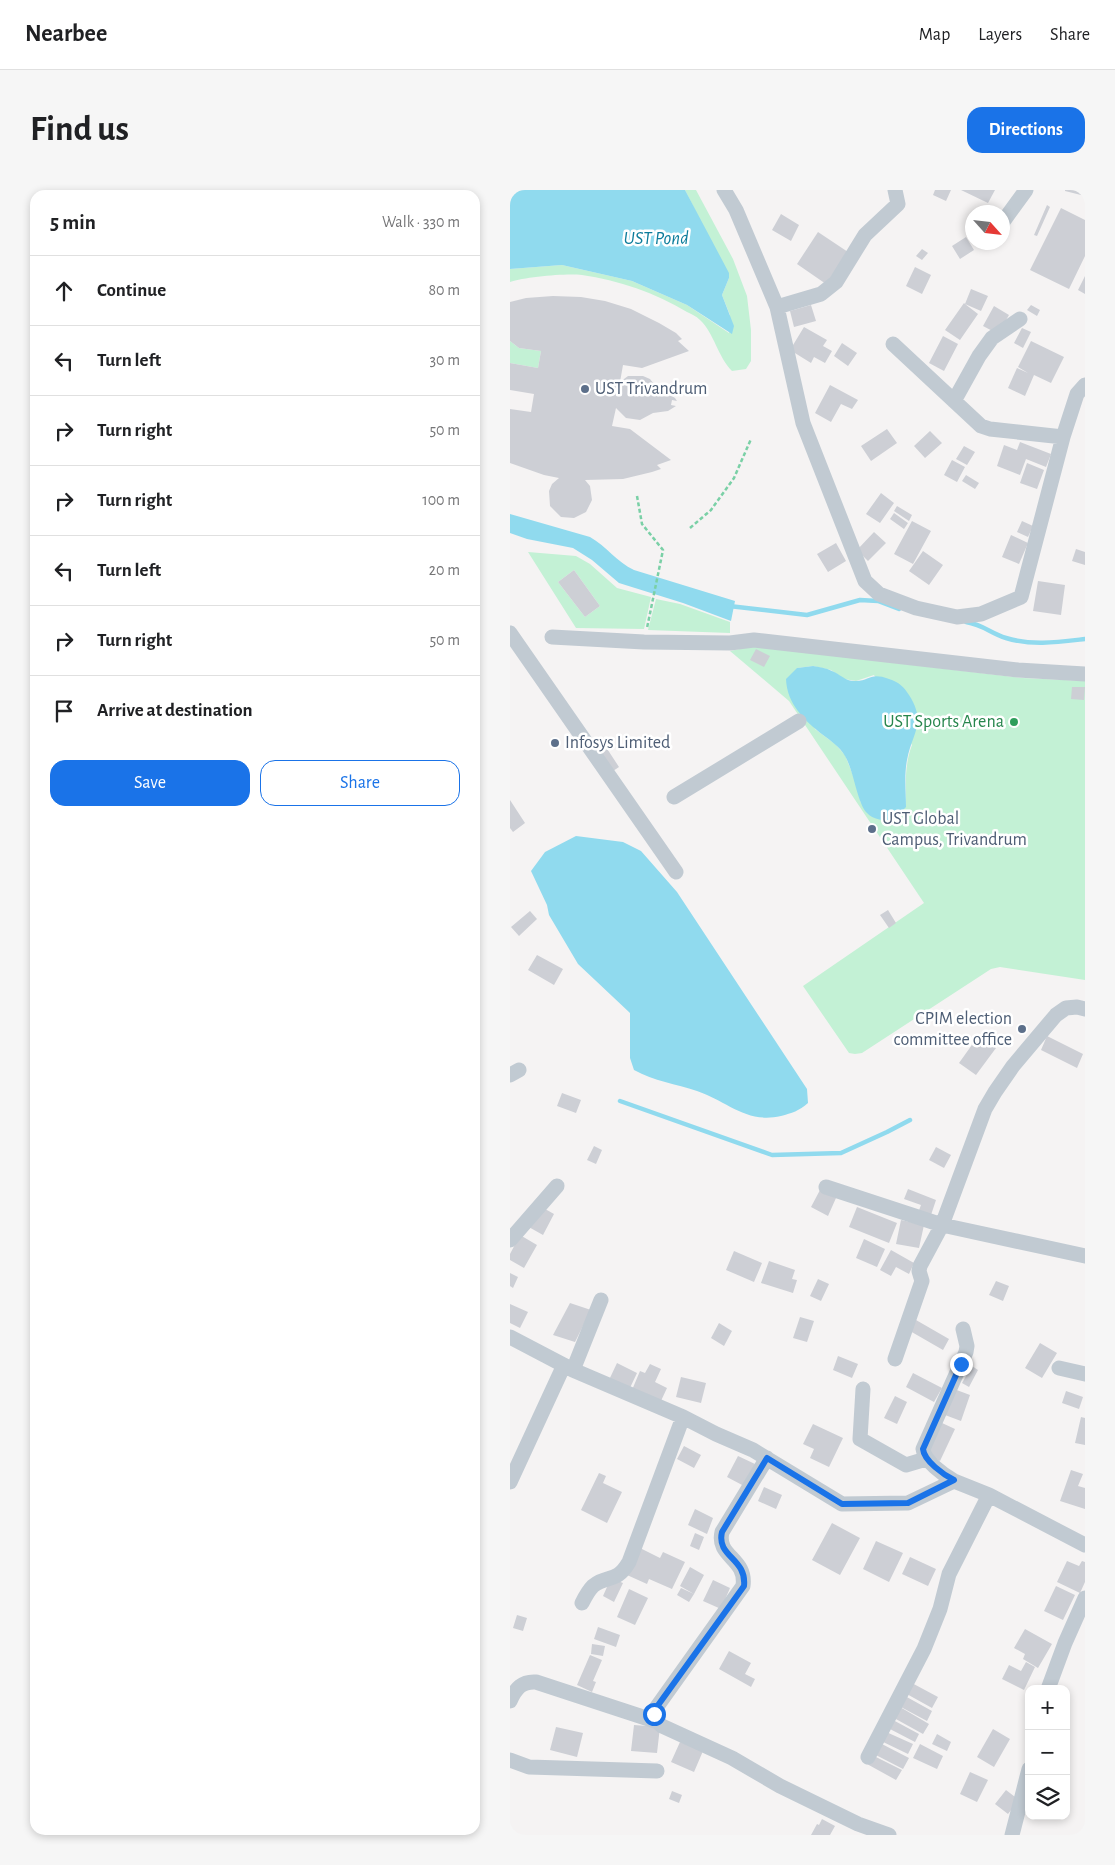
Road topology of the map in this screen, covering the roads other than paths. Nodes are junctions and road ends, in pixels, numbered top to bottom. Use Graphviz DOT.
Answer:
graph roads {
  1 [pos="724,190"];
  2 [pos="895,190"];
  3 [pos="1026,190"];
  4 [pos="1010,211"];
  5 [pos="777,307"];
  6 [pos="1020,319"];
  7 [pos="893,344"];
  8 [pos="1085,385"];
  9 [pos="954,401"];
  10 [pos="1063,437"];
  11 [pos="510,632"];
  12 [pos="552,637"];
  13 [pos="1085,674"];
  14 [pos="799,721"];
  15 [pos="674,797"];
  16 [pos="676,872"];
  17 [pos="1085,1009"];
  18 [pos="557,1186"];
  19 [pos="826,1187"];
  20 [pos="942,1225"];
  21 [pos="510,1240"];
  22 [pos="1085,1256"];
  23 [pos="601,1300"];
  24 [pos="963,1329"];
  25 [pos="510,1337"];
  26 [pos="895,1359"];
  27 [pos="568,1368"];
  28 [pos="1059,1368"];
  29 [pos="1085,1374"];
  30 [pos="863,1389"];
  31 [pos="683,1417"];
  32 [pos="767,1458"];
  33 [pos="926,1459"];
  34 [pos="954,1480"];
  35 [pos="510,1482"];
  36 [pos="989,1495"];
  37 [pos="1085,1545"];
  38 [pos="1085,1598"];
  39 [pos="582,1602"];
  40 [pos="1050,1685"];
  41 [pos="510,1701"];
  42 [pos="656,1721"];
  43 [pos="868,1757"];
  44 [pos="510,1760"];
  45 [pos="657,1771"];
  46 [pos="1027,1775"];
  47 [pos="889,1835"];
  48 [pos="1012,1835"];
  1 -- 5 [label="street"];
  2 -- 5 [label="street"];
  3 -- 4 [label="street"];
  5 -- 10 [label="street"];
  6 -- 9 [label="street"];
  7 -- 9 [label="street"];
  8 -- 10 [label="street"];
  9 -- 10 [label="street"];
  11 -- 16 [label="street"];
  12 -- 13 [label="street"];
  14 -- 15 [label="street"];
  17 -- 20 [label="street"];
  18 -- 21 [label="street"];
  19 -- 20 [label="street"];
  20 -- 22 [label="street"];
  20 -- 26 [label="street"];
  23 -- 27 [label="street"];
  24 -- 33 [label="street"];
  25 -- 27 [label="street"];
  27 -- 31 [label="street"];
  27 -- 35 [label="street"];
  28 -- 29 [label="street"];
  30 -- 33 [label="street"];
  31 -- 32 [label="street"];
  31 -- 39 [label="street"];
  32 -- 34 [label="street"];
  32 -- 42 [label="street"];
  33 -- 34 [label="street"];
  34 -- 36 [label="street"];
  36 -- 37 [label="street"];
  36 -- 43 [label="street"];
  38 -- 40 [label="street"];
  41 -- 42 [label="street"];
  42 -- 47 [label="street"];
  44 -- 45 [label="street"];
  46 -- 48 [label="street"];
}
